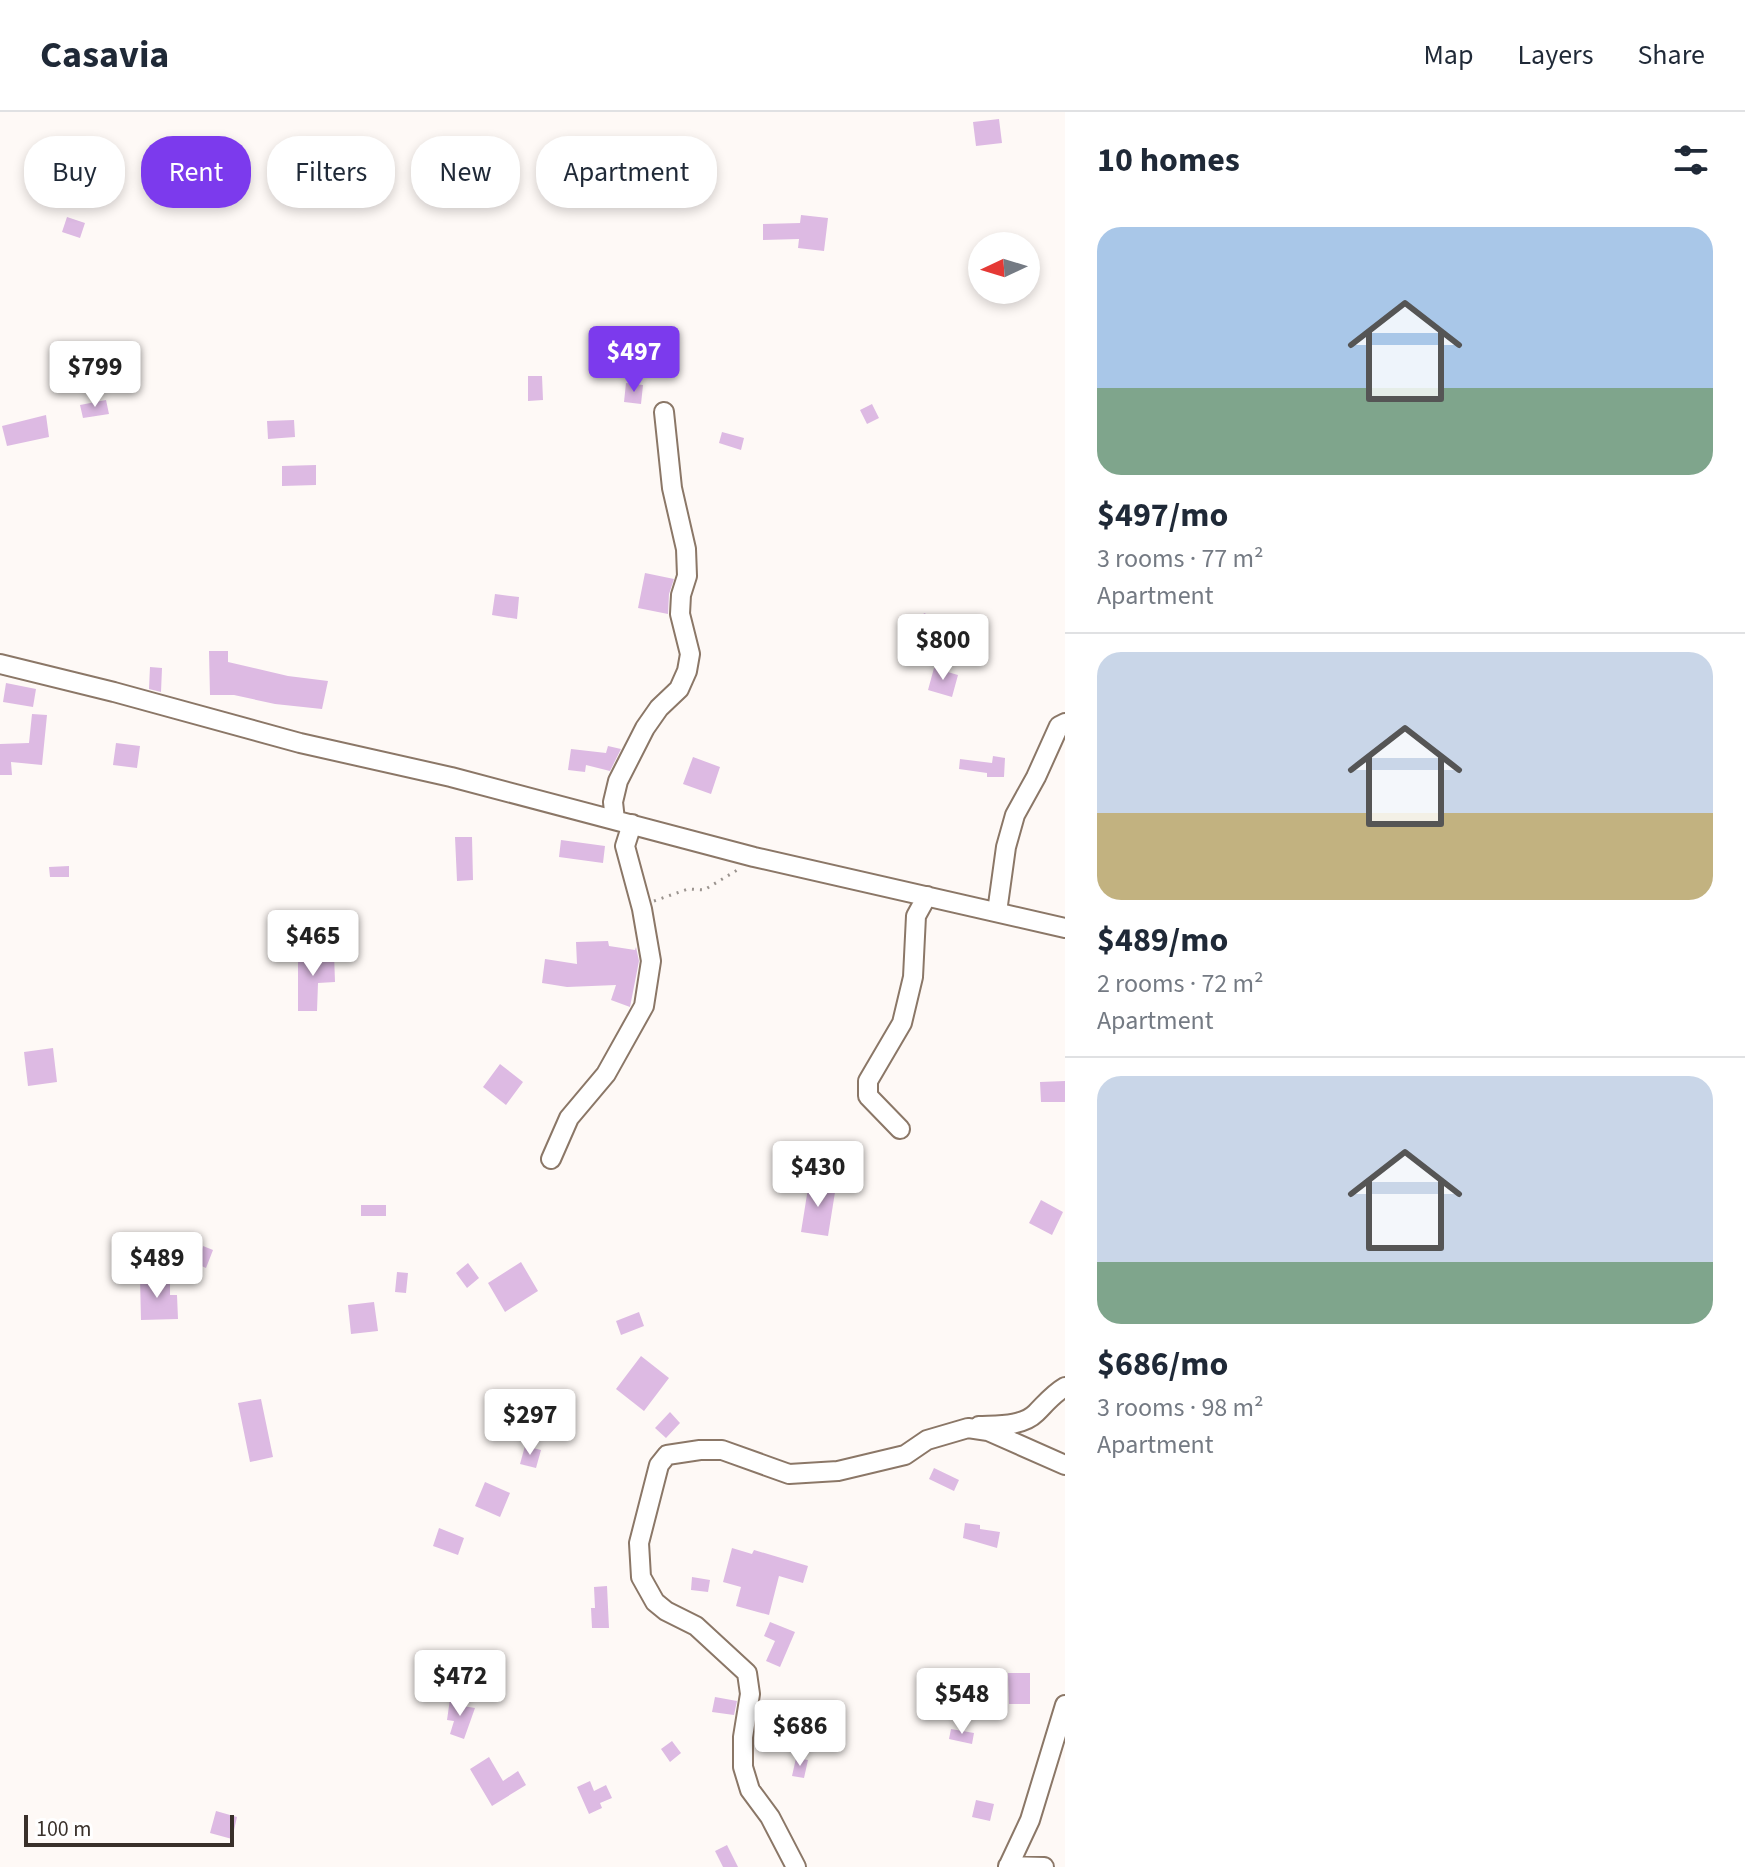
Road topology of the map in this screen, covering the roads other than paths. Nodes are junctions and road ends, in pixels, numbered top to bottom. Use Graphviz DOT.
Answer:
graph roads {
  1 [pos="664,412"];
  2 [pos="0,664"];
  3 [pos="1065,723"];
  4 [pos="623,822"];
  5 [pos="927,896"];
  6 [pos="997,912"];
  7 [pos="1065,928"];
  8 [pos="900,1129"];
  9 [pos="551,1159"];
  10 [pos="1065,1387"];
  11 [pos="968,1428"];
  12 [pos="1065,1465"];
  13 [pos="1065,1705"];
  14 [pos="796,1867"];
  15 [pos="1008,1867"];
  16 [pos="1044,1867"];
  1 -- 4 [label="street"];
  2 -- 4 [label="street"];
  3 -- 6 [label="street"];
  4 -- 5 [label="street"];
  4 -- 9 [label="street"];
  5 -- 6 [label="street"];
  5 -- 8 [label="street"];
  6 -- 7 [label="street"];
  10 -- 11 [label="street"];
  11 -- 12 [label="street"];
  11 -- 14 [label="street"];
  13 -- 15 [label="street"];
  15 -- 16 [label="street"];
}
